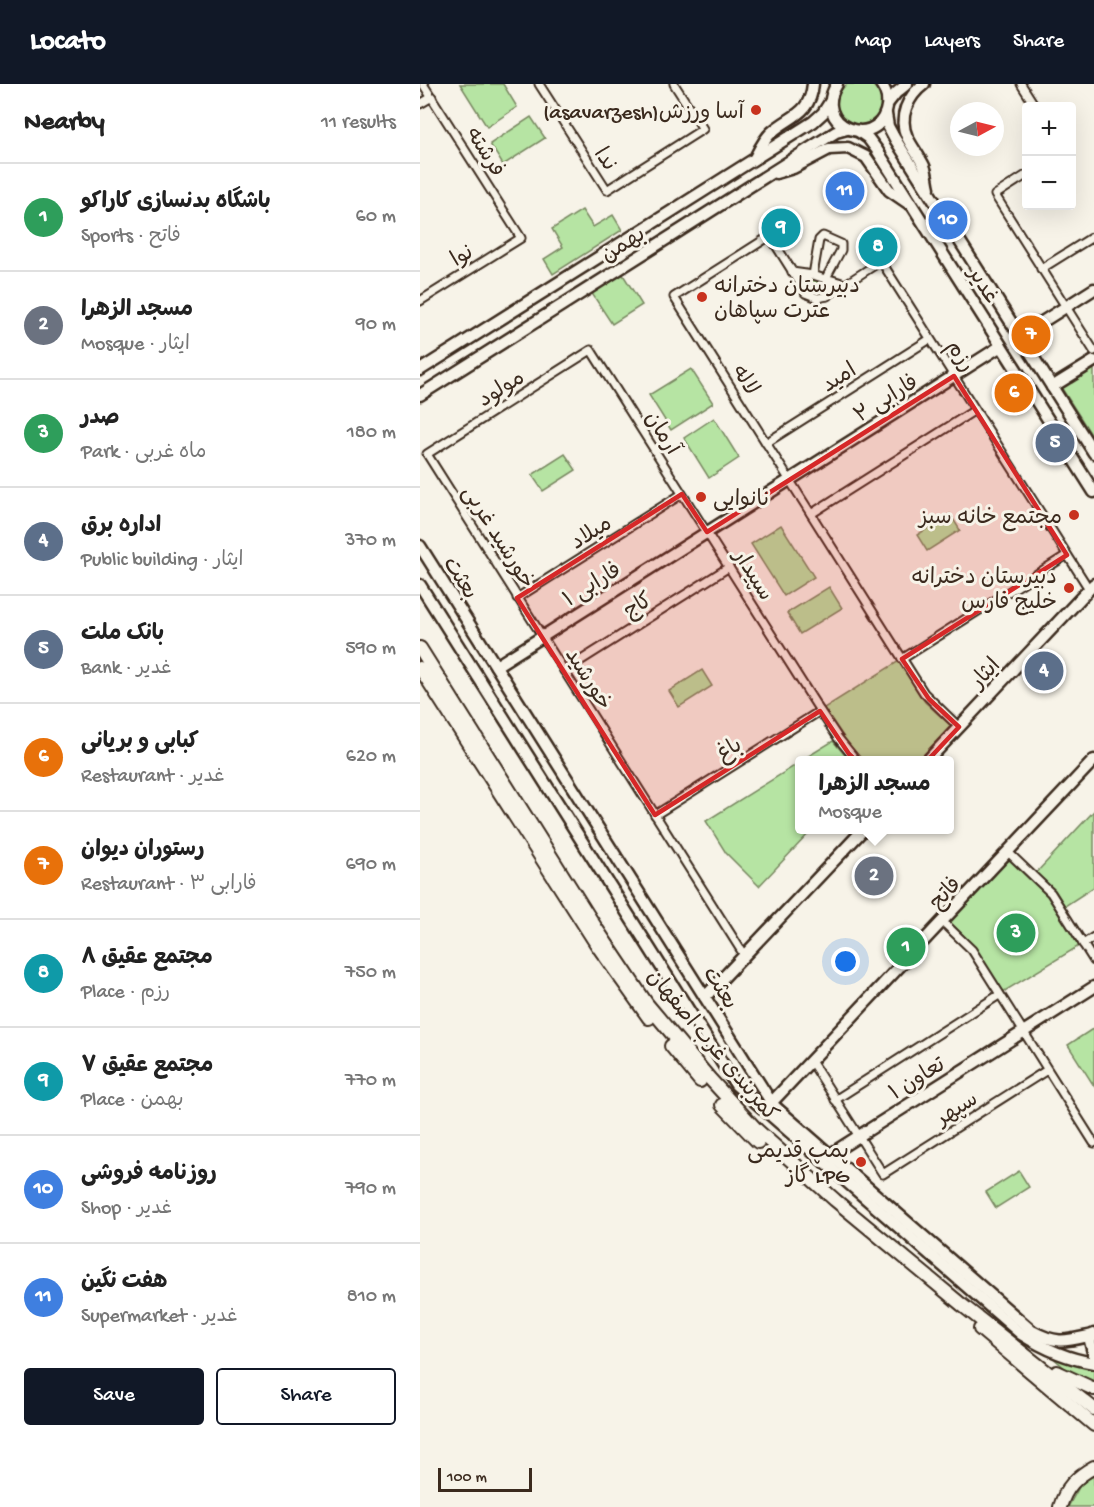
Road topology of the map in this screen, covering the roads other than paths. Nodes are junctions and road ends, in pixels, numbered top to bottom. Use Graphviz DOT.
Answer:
graph roads {
  1 [pos="423,84"];
  2 [pos="539,84"];
  3 [pos="813,84"];
  4 [pos="881,84"];
  5 [pos="897,84"];
  6 [pos="907,84"];
  7 [pos="924,84"];
  8 [pos="1021,84"];
  9 [pos="676,85"];
  10 [pos="833,90"];
  11 [pos="432,97"];
  12 [pos="1032,102"];
  13 [pos="420,104"];
  14 [pos="887,108"];
  15 [pos="813,122"];
  16 [pos="853,130"];
  17 [pos="895,139"];
  18 [pos="823,140"];
  19 [pos="878,150"];
  20 [pos="754,158"];
  21 [pos="768,175"];
  22 [pos="1022,178"];
  23 [pos="930,195"];
  24 [pos="912,206"];
  25 [pos="1094,236"];
  26 [pos="520,238"];
  27 [pos="612,247"];
  28 [pos="625,265"];
  29 [pos="580,268"];
  30 [pos="1041,269"];
  31 [pos="792,272"];
  32 [pos="813,275"];
  33 [pos="826,278"];
  34 [pos="845,284"];
  35 [pos="590,287"];
  36 [pos="1094,289"];
  37 [pos="804,290"];
  38 [pos="827,296"];
  39 [pos="420,301"];
  40 [pos="1066,307"];
  41 [pos="1020,336"];
  42 [pos="930,339"];
  43 [pos="1002,346"];
  44 [pos="591,350"];
  45 [pos="1094,351"];
  46 [pos="1094,361"];
  47 [pos="420,370"];
  48 [pos="954,376"];
  49 [pos="1052,387"];
  50 [pos="420,395"];
  51 [pos="975,410"];
  52 [pos="1077,426"];
  53 [pos="1059,437"];
  54 [pos="766,443"];
  55 [pos="1094,453"];
  56 [pos="427,454"];
  57 [pos="1077,465"];
  58 [pos="790,480"];
  59 [pos="1094,492"];
  60 [pos="682,494"];
  61 [pos="811,514"];
  62 [pos="707,532"];
  63 [pos="420,546"];
  64 [pos="1067,555"];
  65 [pos="729,567"];
  66 [pos="420,585"];
  67 [pos="1091,587"];
  68 [pos="517,598"];
  69 [pos="542,637"];
  70 [pos="420,648"];
  71 [pos="902,659"];
  72 [pos="496,666"];
  73 [pos="420,668"];
  74 [pos="564,671"];
  75 [pos="820,711"];
  76 [pos="959,727"];
  77 [pos="853,756"];
  78 [pos="932,756"];
  79 [pos="553,757"];
  80 [pos="1094,760"];
  81 [pos="536,768"];
  82 [pos="570,784"];
  83 [pos="553,795"];
  84 [pos="655,815"];
  85 [pos="859,834"];
  86 [pos="1008,852"];
  87 [pos="942,921"];
  88 [pos="1094,937"];
  89 [pos="1083,944"];
  90 [pos="744,955"];
  91 [pos="1094,961"];
  92 [pos="1094,987"];
  93 [pos="999,995"];
  94 [pos="705,997"];
  95 [pos="1023,1032"];
  96 [pos="811,1061"];
  97 [pos="1047,1070"];
  98 [pos="835,1100"];
  99 [pos="772,1102"];
  100 [pos="859,1136"];
  101 [pos="1094,1143"];
  102 [pos="829,1155"];
  103 [pos="1094,1334"];
  104 [pos="1007,1340"];
  105 [pos="1094,1356"];
  106 [pos="1094,1363"];
  107 [pos="1094,1389"];
  108 [pos="1094,1410"];
  109 [pos="1094,1425"];
  110 [pos="1094,1467"];
  111 [pos="1060,1507"];
  1 -- 11 [label="street, فرشته"];
  2 -- 9 [label="street, ندا"];
  3 -- 20 [label="main road"];
  4 -- 14 [label="main road, غدیر"];
  5 -- 6 [label="main road"];
  6 -- 14 [label="main road"];
  7 -- 23 [label="main road"];
  8 -- 12 [label="street"];
  10 -- 15 [label="main road, بهمن"];
  10 -- 16 [label="main road, غدیر"];
  11 -- 13 [label="street"];
  11 -- 26 [label="street, فرشته"];
  14 -- 16 [label="main road, بهمن"];
  14 -- 17 [label="main road, غدیر"];
  15 -- 18 [label="main road"];
  15 -- 20 [label="main road, بهمن"];
  16 -- 18 [label="main road, بهمن"];
  16 -- 19 [label="main road, غدیر"];
  17 -- 19 [label="main road"];
  17 -- 23 [label="main road, غدیر"];
  18 -- 21 [label="main road, بهمن"];
  19 -- 24 [label="main road, غدیر"];
  20 -- 27 [label="main road, بهمن"];
  21 -- 24 [label="main road"];
  21 -- 28 [label="main road, بهمن"];
  22 -- 30 [label="street"];
  23 -- 41 [label="main road, غدیر"];
  24 -- 43 [label="main road, غدیر"];
  25 -- 30 [label="street"];
  26 -- 39 [label="street, نوا"];
  27 -- 28 [label="main road"];
  27 -- 29 [label="main road, بهمن"];
  28 -- 35 [label="main road, بهمن"];
  29 -- 35 [label="main road"];
  29 -- 47 [label="main road, بهمن"];
  30 -- 40 [label="street"];
  31 -- 32 [label="street"];
  31 -- 37 [label="street"];
  31 -- 54 [label="street, لاله"];
  32 -- 33 [label="street"];
  32 -- 33 [label="street"];
  32 -- 37 [label="street"];
  33 -- 34 [label="street"];
  33 -- 38 [label="street"];
  34 -- 38 [label="street"];
  34 -- 42 [label="street, رزم"];
  35 -- 50 [label="main road, بهمن"];
  36 -- 40 [label="main road"];
  37 -- 38 [label="street"];
  40 -- 41 [label="main road"];
  40 -- 45 [label="street"];
  41 -- 49 [label="main road, غدیر"];
  42 -- 48 [label="street, رزم"];
  42 -- 54 [label="street, امید"];
  43 -- 48 [label="main road, فارابی ۲"];
  43 -- 53 [label="main road, غدیر"];
  44 -- 56 [label="street, مولود"];
  44 -- 60 [label="street, آرمان"];
  46 -- 49 [label="main road"];
  48 -- 51 [label="street, رزم"];
  48 -- 58 [label="main road, فارابی ۲"];
  49 -- 52 [label="main road, غدیر"];
  51 -- 61 [label="street"];
  51 -- 64 [label="street, رزم"];
  52 -- 53 [label="main road"];
  52 -- 55 [label="main road, غدیر"];
  53 -- 57 [label="main road, غدیر"];
  54 -- 58 [label="street, لاله"];
  55 -- 57 [label="main road"];
  56 -- 68 [label="street, خورشید غربی"];
  57 -- 59 [label="main road, غدیر"];
  58 -- 61 [label="street, لاله"];
  58 -- 62 [label="main road, فارابی ۲"];
  60 -- 62 [label="street, آرمان"];
  60 -- 68 [label="street, میلاد"];
  61 -- 71 [label="street, لاله"];
  62 -- 65 [label="street, سپیدار"];
  62 -- 69 [label="main road, فارابی ۱"];
  63 -- 72 [label="main road, بعثت"];
  64 -- 67 [label="street, رزم"];
  64 -- 71 [label="street"];
  65 -- 74 [label="street, کاج"];
  65 -- 75 [label="street, سپیدار"];
  66 -- 81 [label="main road, بعثت"];
  67 -- 76 [label="main road, ایثار"];
  68 -- 69 [label="street, خورشید غربی"];
  69 -- 72 [label="main road, فارابی ۱"];
  69 -- 74 [label="street, خورشید"];
  70 -- 104 [label="highway, کمربندی غرب اصفهان"];
  71 -- 76 [label="street, لاله"];
  72 -- 79 [label="main road, بعثت"];
  73 -- 109 [label="highway, کمربندی غرب اصفهان"];
  74 -- 84 [label="street, خورشید"];
  75 -- 77 [label="street, سپیدار"];
  75 -- 84 [label="street, باغ"];
  76 -- 78 [label="main road, ایثار"];
  79 -- 81 [label="main road"];
  79 -- 82 [label="main road, بعثت"];
  80 -- 86 [label="main road, فاتح"];
  81 -- 83 [label="main road, بعثت"];
  82 -- 83 [label="main road"];
  82 -- 94 [label="main road, بعثت"];
  83 -- 106 [label="main road, بعثت"];
  84 -- 90 [label="street, خورشید"];
  85 -- 90 [label="main road"];
  86 -- 87 [label="main road, فاتح"];
  86 -- 89 [label="street"];
  87 -- 93 [label="street"];
  87 -- 96 [label="main road, فاتح"];
  88 -- 89 [label="street"];
  89 -- 91 [label="street"];
  90 -- 94 [label="main road"];
  92 -- 95 [label="main road, تعاون ۱"];
  93 -- 95 [label="street"];
  93 -- 98 [label="street"];
  94 -- 99 [label="main road, بعثت"];
  95 -- 97 [label="street"];
  95 -- 100 [label="main road, تعاون ۱"];
  96 -- 98 [label="street"];
  96 -- 99 [label="main road, فاتح"];
  97 -- 100 [label="street, سپهر"];
  97 -- 101 [label="street"];
  98 -- 100 [label="street"];
  99 -- 102 [label="main road, بعثت"];
  100 -- 102 [label="main road, تعاون ۱"];
  102 -- 103 [label="main road, بعثت"];
  103 -- 105 [label="main road"];
  104 -- 107 [label="highway"];
  104 -- 108 [label="highway, کمربندی غرب اصفهان"];
  110 -- 111 [label="highway"];
}
